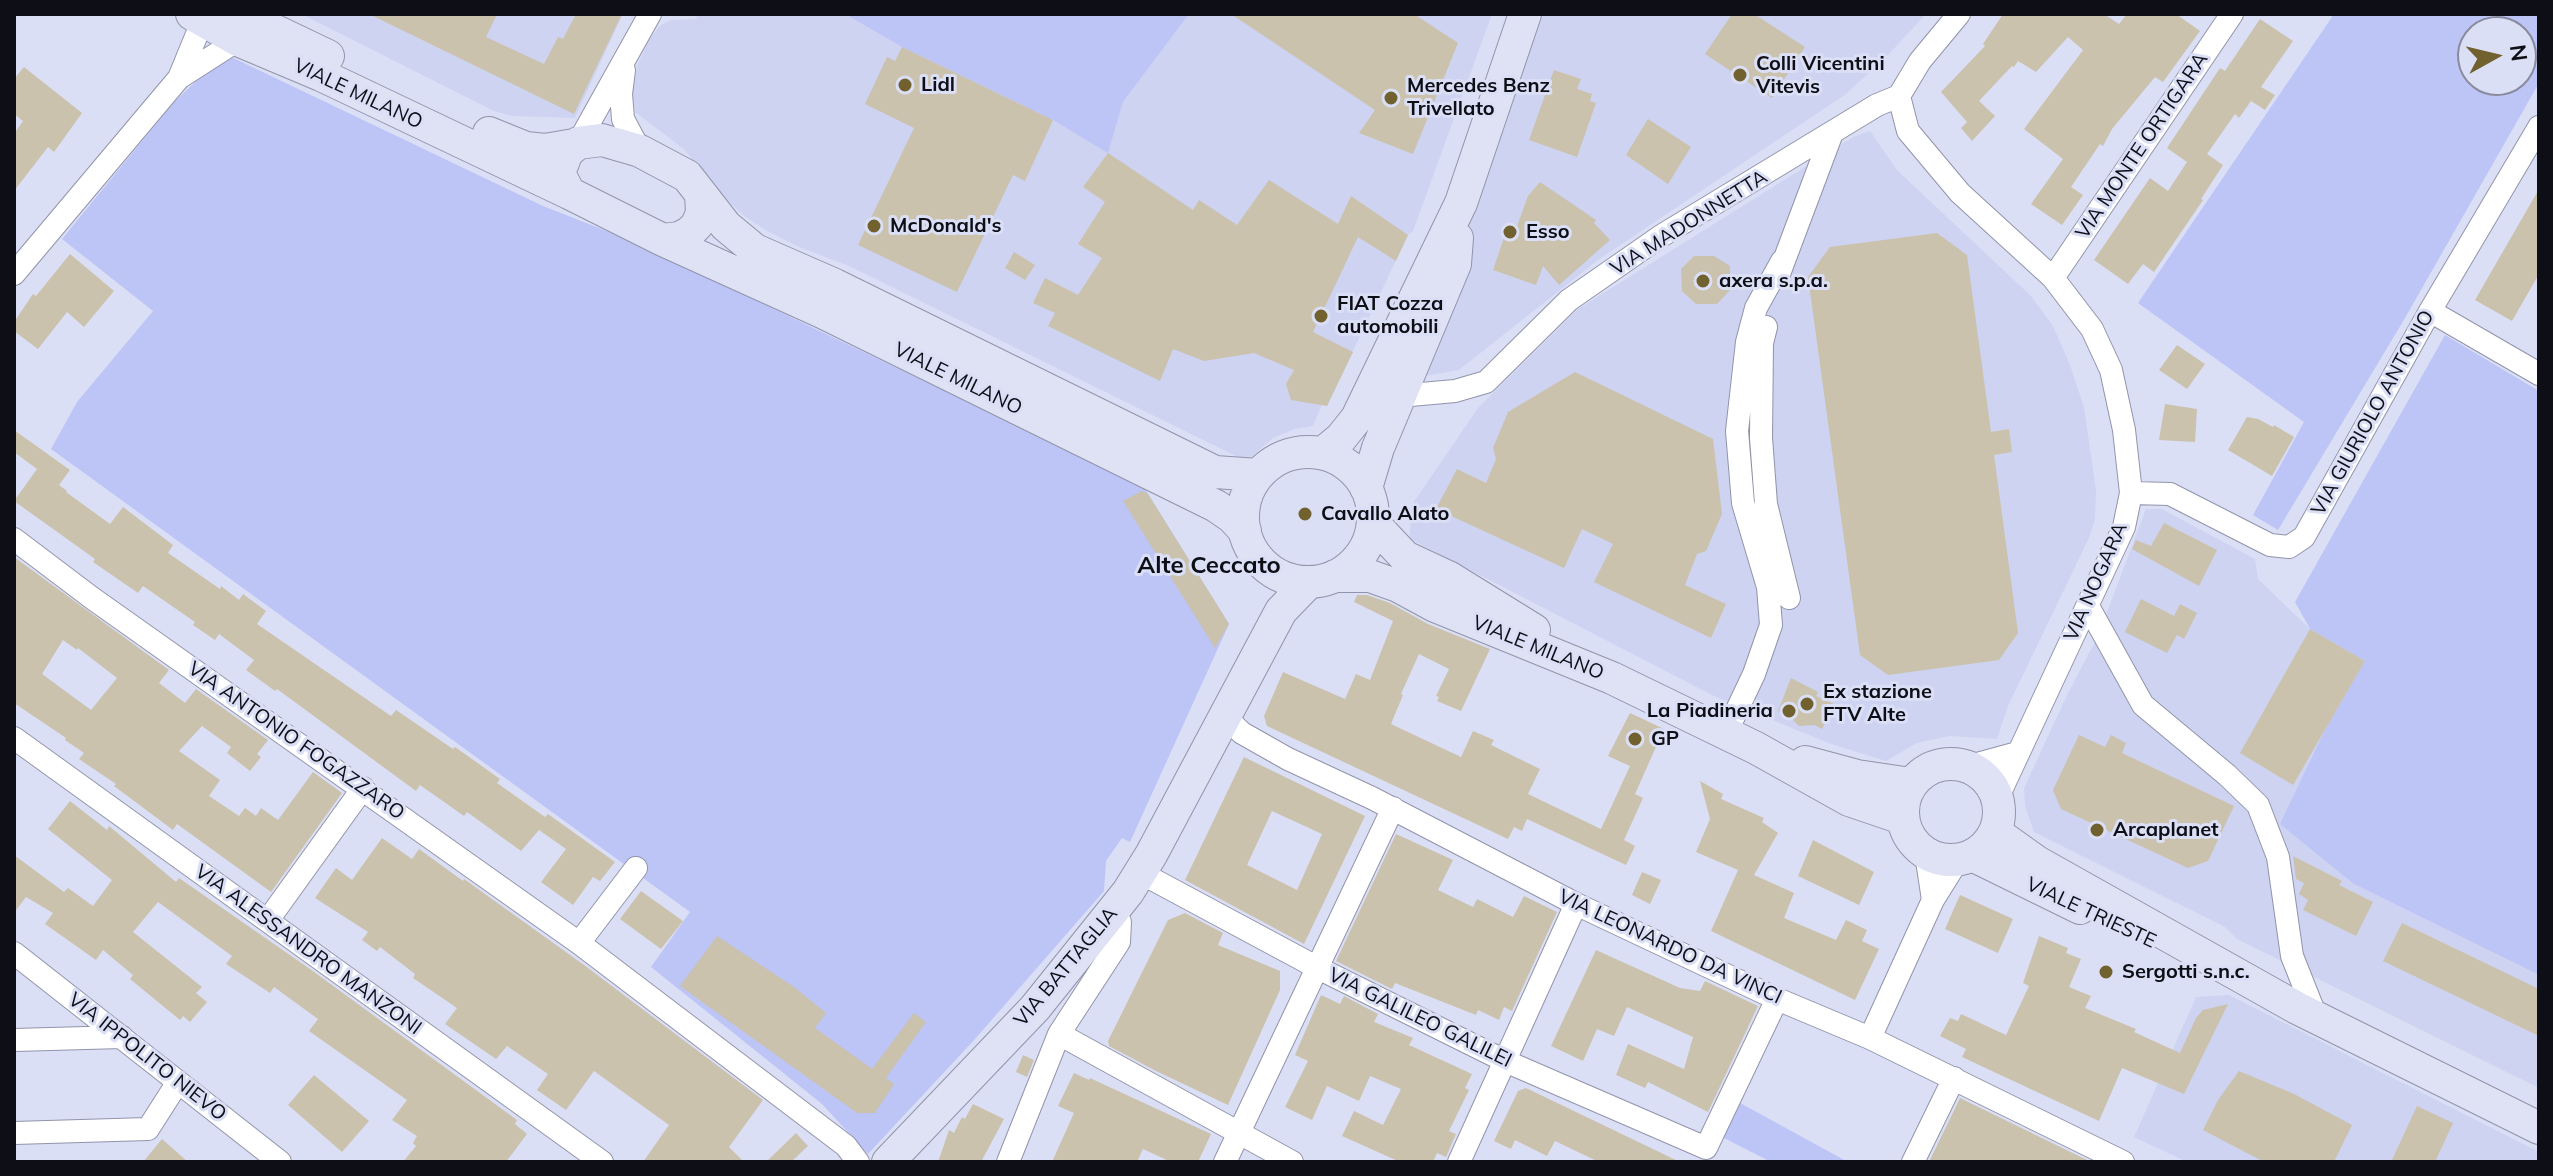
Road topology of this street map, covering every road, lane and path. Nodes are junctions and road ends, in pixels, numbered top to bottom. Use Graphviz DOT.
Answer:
graph roads {
  1 [pos="650,14"];
  2 [pos="1525,14"];
  3 [pos="1959,14"];
  4 [pos="2232,14"];
  5 [pos="197,18"];
  6 [pos="239,27"];
  7 [pos="626,57"];
  8 [pos="179,78"];
  9 [pos="1899,96"];
  10 [pos="2539,127"];
  11 [pos="1832,133"];
  12 [pos="576,144"];
  13 [pos="640,151"];
  14 [pos="569,193"];
  15 [pos="701,194"];
  16 [pos="1461,203"];
  17 [pos="663,240"];
  18 [pos="1782,261"];
  19 [pos="14,274"];
  20 [pos="2053,278"];
  21 [pos="2430,311"];
  22 [pos="2539,374"];
  23 [pos="1399,396"];
  24 [pos="1323,453"];
  25 [pos="1258,475"];
  26 [pos="1366,488"];
  27 [pos="2131,493"];
  28 [pos="1373,523"];
  29 [pos="1245,531"];
  30 [pos="14,539"];
  31 [pos="1264,564"];
  32 [pos="1322,579"];
  33 [pos="1789,598"];
  34 [pos="2088,606"];
  35 [pos="1612,678"];
  36 [pos="1225,717"];
  37 [pos="1726,733"];
  38 [pos="14,738"];
  39 [pos="1209,747"];
  40 [pos="1756,748"];
  41 [pos="2017,753"];
  42 [pos="1966,767"];
  43 [pos="1911,784"];
  44 [pos="363,788"];
  45 [pos="1997,799"];
  46 [pos="1393,808"];
  47 [pos="1902,818"];
  48 [pos="1995,832"];
  49 [pos="1926,854"];
  50 [pos="1966,858"];
  51 [pos="636,868"];
  52 [pos="1141,873"];
  53 [pos="1933,900"];
  54 [pos="1576,904"];
  55 [pos="1114,910"];
  56 [pos="268,920"];
  57 [pos="579,943"];
  58 [pos="14,953"];
  59 [pos="1318,968"];
  60 [pos="1777,999"];
  61 [pos="2307,1014"];
  62 [pos="1059,1034"];
  63 [pos="122,1037"];
  64 [pos="1870,1038"];
  65 [pos="14,1040"];
  66 [pos="1505,1061"];
  67 [pos="1954,1078"];
  68 [pos="178,1082"];
  69 [pos="2539,1128"];
  70 [pos="14,1133"];
  71 [pos="1239,1134"];
  72 [pos="590,1159"];
  73 [pos="896,1159"];
  74 [pos="280,1162"];
  75 [pos="858,1162"];
  76 [pos="1008,1162"];
  77 [pos="1225,1162"];
  78 [pos="1292,1162"];
  79 [pos="1459,1162"];
  80 [pos="1913,1162"];
  81 [pos="2123,1162"];
  1 -- 7 [label="street"];
  2 -- 16 [label="main road"];
  3 -- 9 [label="street"];
  4 -- 20 [label="street, VIA MONTE ORTIGARA"];
  5 -- 6 [label="main road, VIALE MILANO"];
  5 -- 8 [label="street"];
  6 -- 8 [label="street"];
  6 -- 12 [label="main road, VIALE MILANO"];
  6 -- 14 [label="main road, VIALE MILANO"];
  7 -- 12 [label="street"];
  7 -- 13 [label="street"];
  8 -- 19 [label="street"];
  9 -- 11 [label="street, VIA MADONNETTA"];
  9 -- 20 [label="street, VIA NOGARA"];
  10 -- 21 [label="street, VIA GIURIOLO ANTONIO"];
  11 -- 18 [label="street"];
  11 -- 23 [label="street, VIA MADONNETTA"];
  12 -- 13 [label="main road, VIALE MILANO"];
  12 -- 14 [label="main road"];
  13 -- 15 [label="main road, VIALE MILANO"];
  14 -- 17 [label="main road, VIALE MILANO"];
  15 -- 17 [label="main road"];
  15 -- 25 [label="main road, VIALE MILANO"];
  16 -- 23 [label="main road"];
  16 -- 24 [label="main road"];
  17 -- 29 [label="main road, VIALE MILANO"];
  18 -- 33 [label="street"];
  18 -- 37 [label="street"];
  20 -- 27 [label="street, VIA NOGARA"];
  21 -- 22 [label="street"];
  21 -- 27 [label="street, VIA GIURIOLO ANTONIO"];
  23 -- 26 [label="main road"];
  24 -- 25 [label="main road"];
  24 -- 26 [label="main road"];
  25 -- 29 [label="main road"];
  26 -- 28 [label="main road"];
  27 -- 34 [label="street, VIA NOGARA"];
  28 -- 32 [label="main road"];
  28 -- 35 [label="main road, VIALE MILANO"];
  29 -- 31 [label="main road, VIALE MILANO"];
  30 -- 44 [label="street, VIA ANTONIO FOGAZZARO"];
  31 -- 32 [label="main road, VIALE MILANO"];
  31 -- 39 [label="main road, VIA BATTAGLIA"];
  32 -- 35 [label="main road, VIALE MILANO"];
  32 -- 36 [label="main road, VIA BATTAGLIA"];
  34 -- 41 [label="street, VIA NOGARA"];
  34 -- 61 [label="street"];
  35 -- 37 [label="main road"];
  36 -- 39 [label="main road, VIA BATTAGLIA"];
  36 -- 46 [label="street, VIA LEONARDO DA VINCI"];
  37 -- 40 [label="main road"];
  38 -- 56 [label="street, VIA ALESSANDRO MANZONI"];
  39 -- 52 [label="main road, VIA BATTAGLIA"];
  40 -- 43 [label="main road"];
  40 -- 47 [label="main road"];
  41 -- 42 [label="street"];
  41 -- 45 [label="street, VIA NOGARA"];
  42 -- 43 [label="main road"];
  42 -- 45 [label="main road"];
  43 -- 47 [label="main road"];
  44 -- 56 [label="street"];
  44 -- 57 [label="street, VIA ANTONIO FOGAZZARO"];
  45 -- 48 [label="main road"];
  46 -- 54 [label="street, VIA LEONARDO DA VINCI"];
  46 -- 59 [label="street"];
  47 -- 49 [label="main road"];
  48 -- 50 [label="main road"];
  48 -- 61 [label="main road, VIALE TRIESTE"];
  49 -- 50 [label="main road, VIALE TRIESTE"];
  49 -- 53 [label="street"];
  50 -- 53 [label="street"];
  50 -- 61 [label="main road, VIALE TRIESTE"];
  51 -- 57 [label="street"];
  52 -- 55 [label="main road, VIA BATTAGLIA"];
  52 -- 59 [label="street, VIA GALILEO GALILEI"];
  53 -- 64 [label="street"];
  54 -- 60 [label="street, VIA LEONARDO DA VINCI"];
  54 -- 66 [label="street"];
  55 -- 62 [label="street"];
  55 -- 73 [label="main road, VIA BATTAGLIA"];
  56 -- 72 [label="street, VIA ALESSANDRO MANZONI"];
  57 -- 75 [label="street, VIA ANTONIO FOGAZZARO"];
  58 -- 63 [label="street, VIA IPPOLITO NIEVO"];
  59 -- 66 [label="street, VIA GALILEO GALILEI"];
  59 -- 71 [label="street"];
  60 -- 64 [label="street, VIA LEONARDO DA VINCI"];
  60 -- 66 [label="street, VIA GALILEO GALILEI"];
  61 -- 69 [label="main road, VIALE TRIESTE"];
  62 -- 71 [label="street"];
  62 -- 76 [label="street"];
  63 -- 65 [label="street"];
  63 -- 68 [label="street, VIA IPPOLITO NIEVO"];
  64 -- 67 [label="street, VIA LEONARDO DA VINCI"];
  66 -- 79 [label="street"];
  67 -- 80 [label="street"];
  67 -- 81 [label="street, VIA LEONARDO DA VINCI"];
  68 -- 70 [label="street"];
  68 -- 74 [label="street, VIA IPPOLITO NIEVO"];
  71 -- 77 [label="street"];
  71 -- 78 [label="street"];
}
